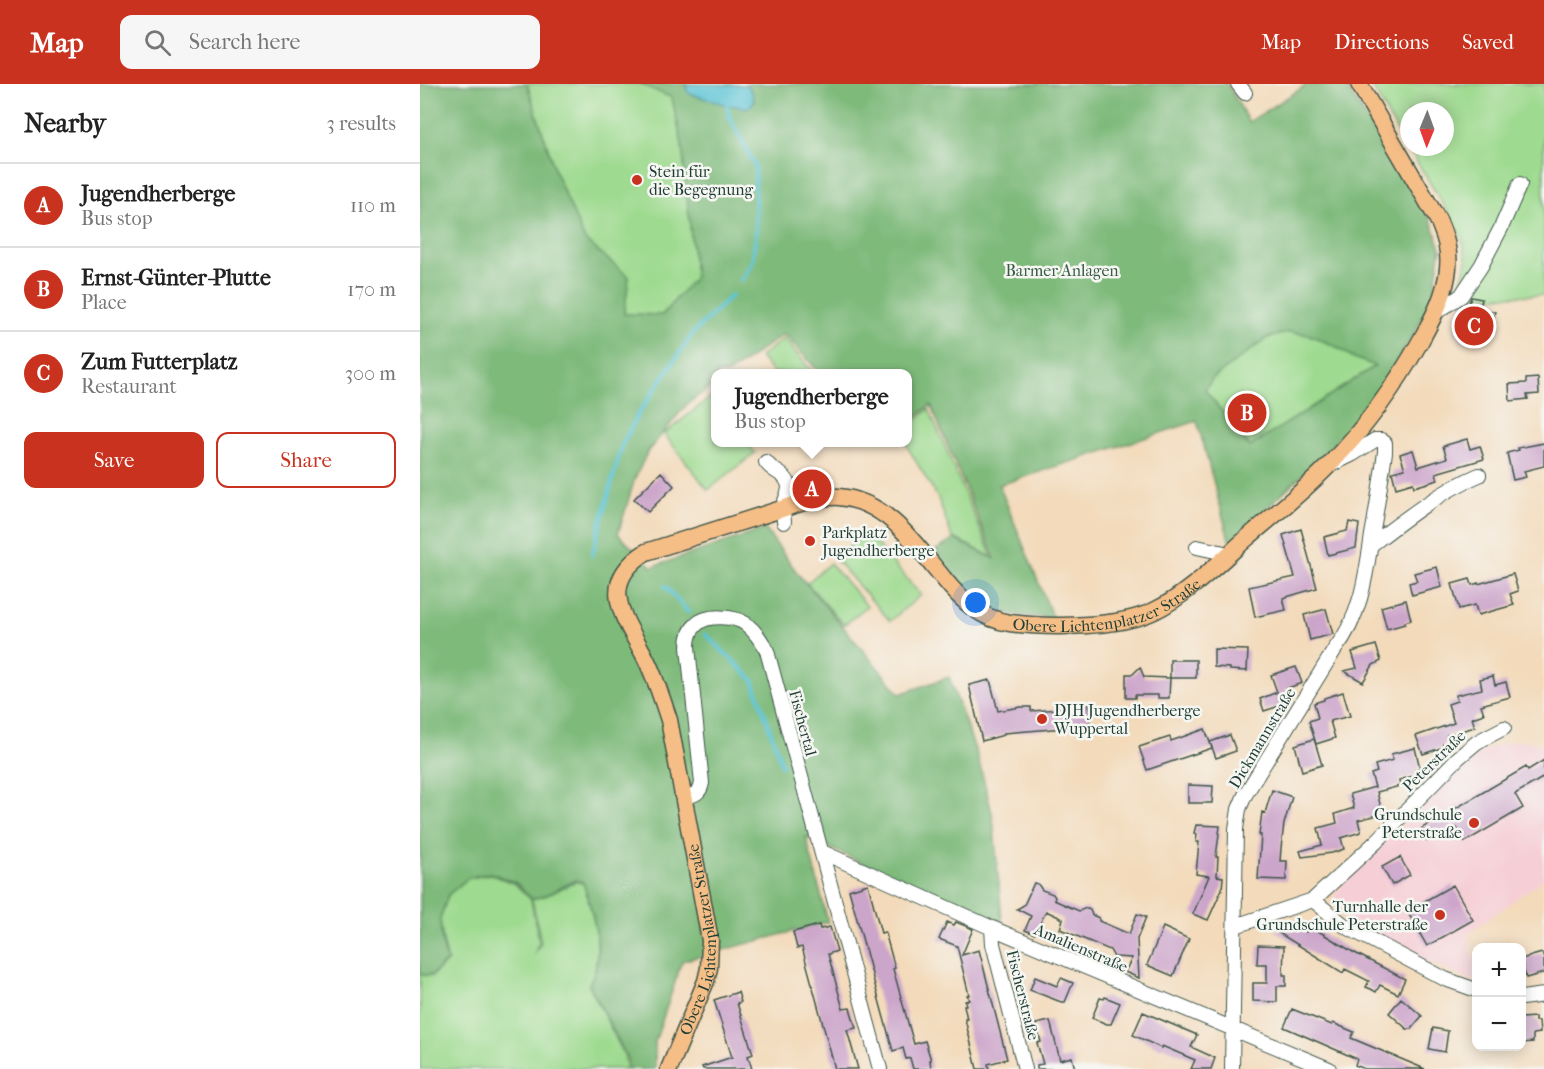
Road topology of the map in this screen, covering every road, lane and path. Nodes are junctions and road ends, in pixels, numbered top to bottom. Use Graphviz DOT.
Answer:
graph roads {
  1 [pos="1359,84"];
  2 [pos="1520,184"];
  3 [pos="1436,312"];
  4 [pos="766,462"];
  5 [pos="1329,466"];
  6 [pos="1479,475"];
  7 [pos="784,515"];
  8 [pos="1371,545"];
  9 [pos="1197,547"];
  10 [pos="1229,554"];
  11 [pos="1504,728"];
  12 [pos="684,797"];
  13 [pos="822,852"];
  14 [pos="1314,900"];
  15 [pos="1234,926"];
  16 [pos="992,928"];
  17 [pos="1472,989"];
  18 [pos="1544,995"];
  19 [pos="1526,997"];
  20 [pos="1233,1029"];
  21 [pos="669,1069"];
  22 [pos="880,1069"];
  23 [pos="1025,1069"];
  24 [pos="1232,1069"];
  25 [pos="1329,1069"];
  1 -- 3 [label="main road, Obere Lichtenplatzer Straße"];
  2 -- 3 [label="street"];
  3 -- 5 [label="main road, Obere Lichtenplatzer Straße"];
  4 -- 7 [label="street"];
  5 -- 8 [label="street, Dickmannstraße"];
  5 -- 10 [label="main road, Obere Lichtenplatzer Straße"];
  6 -- 8 [label="street"];
  7 -- 10 [label="main road, Obere Lichtenplatzer Straße"];
  7 -- 12 [label="main road, Obere Lichtenplatzer Straße"];
  8 -- 15 [label="street, Dickmannstraße"];
  9 -- 10 [label="street"];
  11 -- 14 [label="street, Peterstraße"];
  12 -- 13 [label="street, Fischertal"];
  12 -- 21 [label="main road, Obere Lichtenplatzer Straße"];
  13 -- 16 [label="street, Amalienstraße"];
  13 -- 22 [label="street, Fischertal"];
  14 -- 15 [label="street, Peterstraße"];
  14 -- 17 [label="street"];
  15 -- 20 [label="street, Dickmannstraße"];
  16 -- 20 [label="street, Amalienstraße"];
  16 -- 23 [label="street, Fischerstraße"];
  18 -- 19 [label="street"];
  20 -- 24 [label="street, Dickmannstraße"];
  20 -- 25 [label="street, Amalienstraße"];
}
